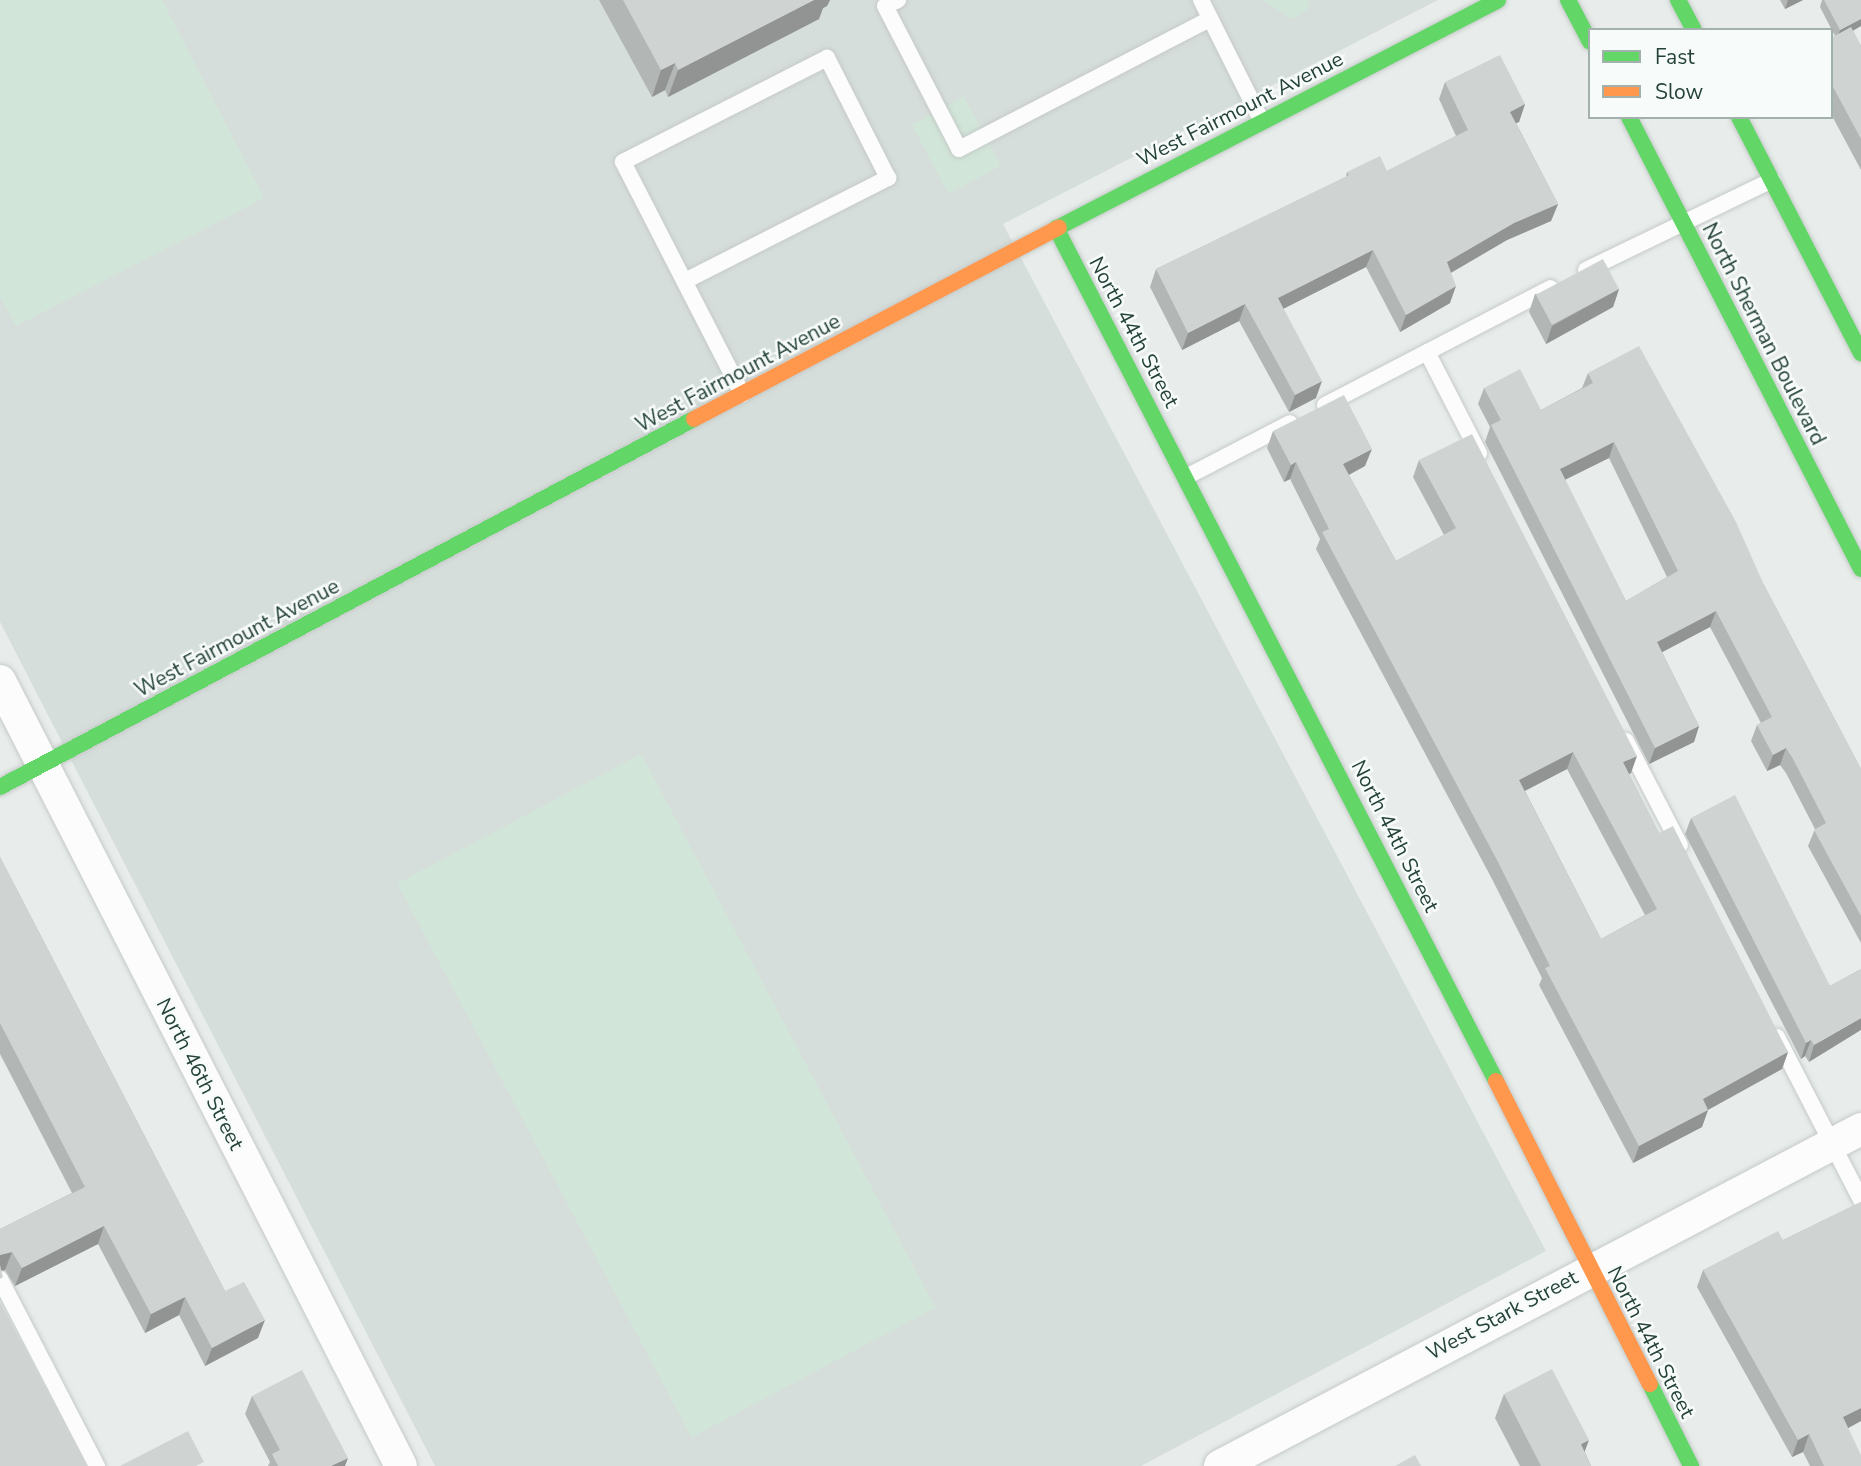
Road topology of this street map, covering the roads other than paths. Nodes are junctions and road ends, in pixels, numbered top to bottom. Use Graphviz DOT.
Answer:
graph roads {
  1 [pos="898,0"];
  2 [pos="1201,0"];
  3 [pos="1498,0"];
  4 [pos="1568,0"];
  5 [pos="1678,0"];
  6 [pos="1210,19"];
  7 [pos="1693,28"];
  8 [pos="1588,38"];
  9 [pos="1630,119"];
  10 [pos="1740,119"];
  11 [pos="1262,122"];
  12 [pos="1772,180"];
  13 [pos="1682,221"];
  14 [pos="1056,228"];
  15 [pos="685,281"];
  16 [pos="1427,352"];
  17 [pos="1861,353"];
  18 [pos="742,394"];
  19 [pos="1484,464"];
  20 [pos="1186,477"];
  21 [pos="1861,569"];
  22 [pos="0,681"];
  23 [pos="1617,723"];
  24 [pos="43,765"];
  25 [pos="0,787"];
  26 [pos="1687,859"];
  27 [pos="1769,1020"];
  28 [pos="1861,1129"];
  29 [pos="1833,1144"];
  30 [pos="1861,1199"];
  31 [pos="1590,1268"];
  32 [pos="0,1279"];
  33 [pos="97,1466"];
  34 [pos="401,1466"];
  35 [pos="1220,1466"];
  36 [pos="1691,1466"];
  1 -- 6 [label="lane"];
  2 -- 6 [label="lane"];
  3 -- 11 [label="street, West Fairmount Avenue"];
  4 -- 8 [label="street"];
  5 -- 7 [label="street"];
  6 -- 11 [label="lane"];
  9 -- 13 [label="street, North Sherman Boulevard"];
  10 -- 12 [label="street"];
  11 -- 14 [label="street, West Fairmount Avenue"];
  12 -- 13 [label="lane"];
  12 -- 17 [label="street"];
  13 -- 16 [label="lane"];
  13 -- 21 [label="street, North Sherman Boulevard"];
  14 -- 18 [label="street, West Fairmount Avenue"];
  14 -- 20 [label="street, North 44th Street"];
  15 -- 15 [label="lane"];
  15 -- 18 [label="lane"];
  16 -- 19 [label="lane"];
  16 -- 20 [label="lane"];
  18 -- 24 [label="street, West Fairmount Avenue"];
  20 -- 31 [label="street, North 44th Street"];
  22 -- 24 [label="street, North 46th Street"];
  23 -- 26 [label="lane"];
  24 -- 25 [label="street, West Fairmount Avenue"];
  24 -- 34 [label="street, North 46th Street"];
  27 -- 29 [label="lane"];
  28 -- 29 [label="street, West Stark Street"];
  29 -- 30 [label="lane"];
  29 -- 31 [label="street, West Stark Street"];
  31 -- 35 [label="street, West Stark Street"];
  31 -- 36 [label="street, North 44th Street"];
  32 -- 33 [label="lane"];
}
